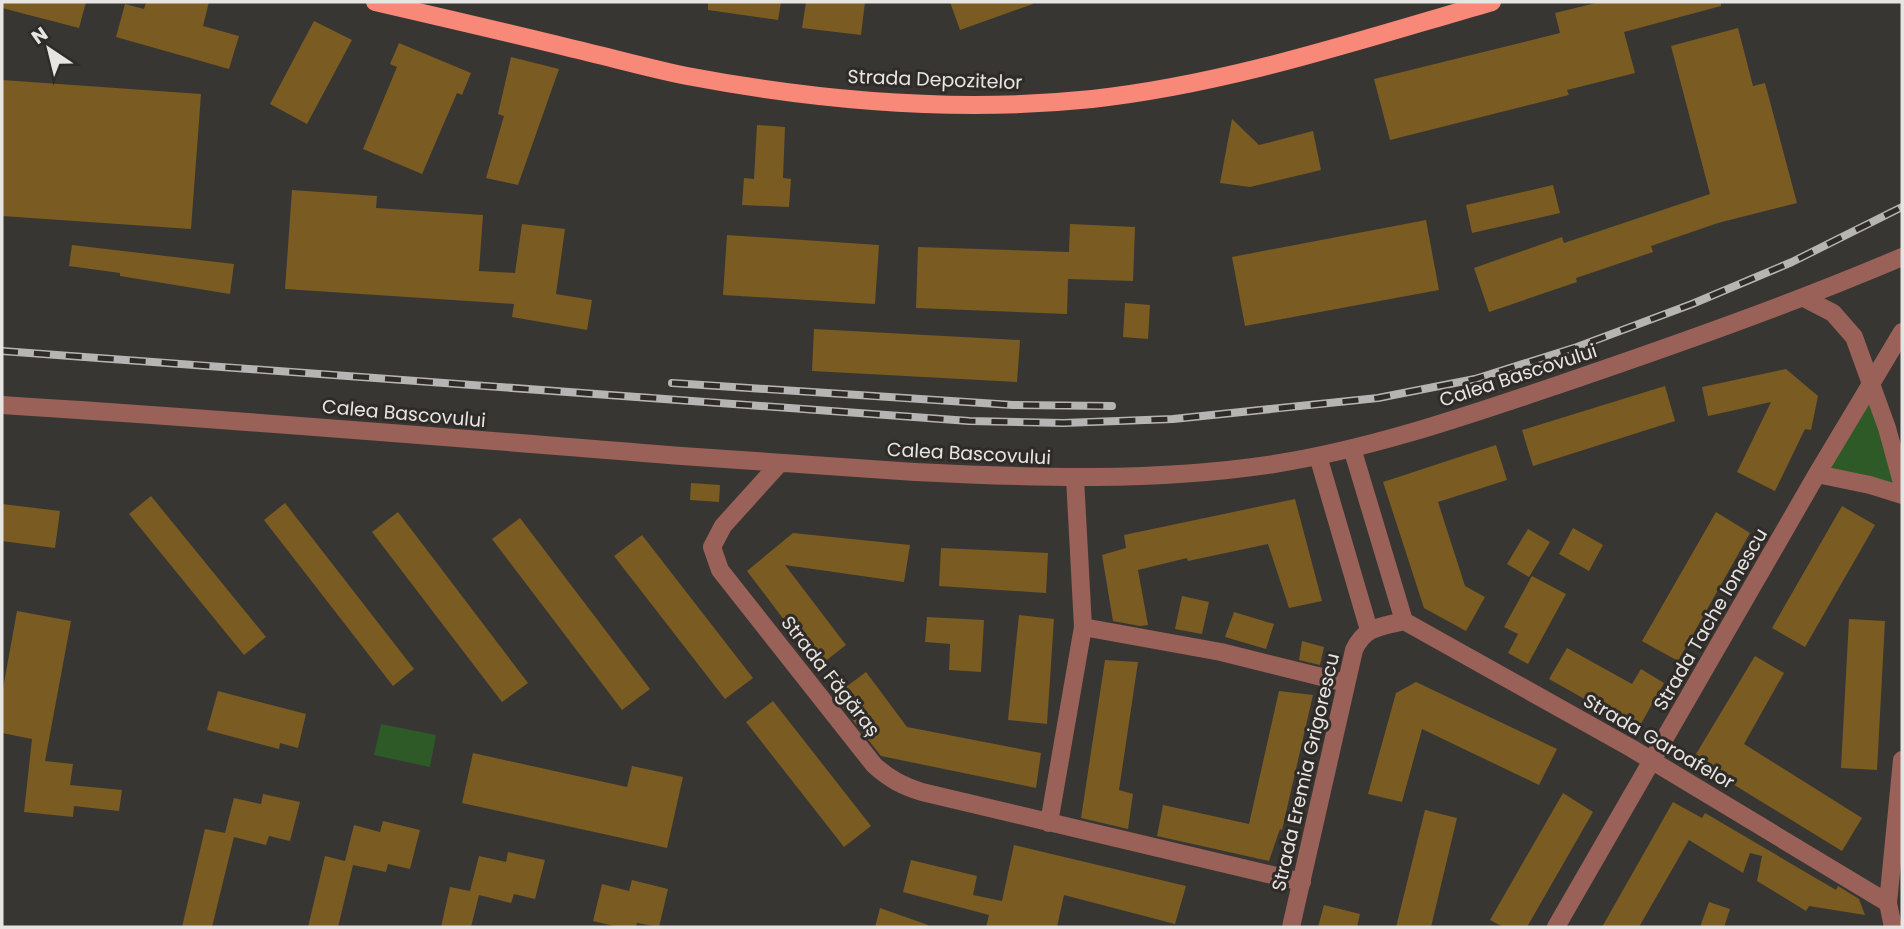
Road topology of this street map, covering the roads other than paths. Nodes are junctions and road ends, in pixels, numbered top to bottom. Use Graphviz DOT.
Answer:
graph roads {
  1 [pos="375,2"];
  2 [pos="1492,2"];
  3 [pos="1902,257"];
  4 [pos="1804,298"];
  5 [pos="1902,332"];
  6 [pos="1872,383"];
  7 [pos="2,405"];
  8 [pos="1352,448"];
  9 [pos="1318,456"];
  10 [pos="779,464"];
  11 [pos="1817,474"];
  12 [pos="1075,478"];
  13 [pos="1902,483"];
  14 [pos="1902,495"];
  15 [pos="1404,621"];
  16 [pos="1083,627"];
  17 [pos="1369,630"];
  18 [pos="1346,683"];
  19 [pos="1902,760"];
  20 [pos="1653,761"];
  21 [pos="1049,823"];
  22 [pos="1302,882"];
  23 [pos="1888,903"];
  24 [pos="1291,927"];
  25 [pos="1556,927"];
  26 [pos="1893,927"];
  1 -- 2 [label="main road, Strada Depozitelor"];
  3 -- 4 [label="street, Calea Bascovului"];
  4 -- 6 [label="street"];
  4 -- 8 [label="street, Calea Bascovului"];
  5 -- 6 [label="street, Strada Tache Ionescu"];
  6 -- 11 [label="street, Strada Tache Ionescu"];
  6 -- 13 [label="street"];
  7 -- 10 [label="street, Calea Bascovului"];
  8 -- 9 [label="street, Calea Bascovului"];
  8 -- 15 [label="street"];
  9 -- 12 [label="street, Calea Bascovului"];
  9 -- 17 [label="street"];
  10 -- 12 [label="street, Calea Bascovului"];
  10 -- 21 [label="street, Strada Făgăraș"];
  11 -- 14 [label="street"];
  11 -- 20 [label="street, Strada Tache Ionescu"];
  12 -- 16 [label="street"];
  15 -- 17 [label="street"];
  15 -- 20 [label="street, Strada Garoafelor"];
  16 -- 18 [label="street"];
  16 -- 21 [label="street"];
  17 -- 18 [label="street, Strada Eremia Grigorescu"];
  18 -- 22 [label="street, Strada Eremia Grigorescu"];
  19 -- 23 [label="street"];
  20 -- 23 [label="street, Strada Garoafelor"];
  20 -- 25 [label="street, Strada Tache Ionescu"];
  21 -- 22 [label="street, Strada Făgăraș"];
  22 -- 24 [label="street, Strada Eremia Grigorescu"];
  23 -- 26 [label="street"];
}
